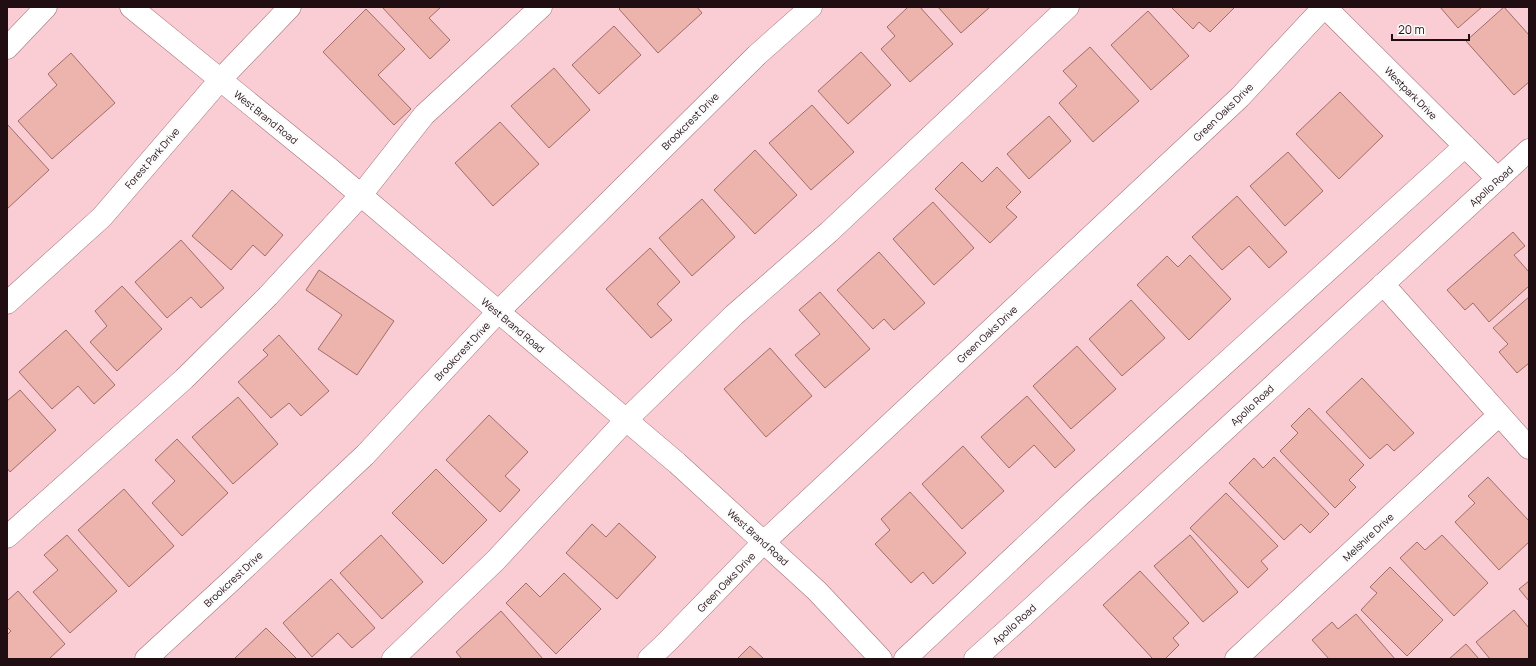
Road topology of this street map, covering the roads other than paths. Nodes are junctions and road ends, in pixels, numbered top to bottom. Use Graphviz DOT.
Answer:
graph roads {
  1 [pos="46,7"];
  2 [pos="132,7"];
  3 [pos="290,7"];
  4 [pos="541,7"];
  5 [pos="810,7"];
  6 [pos="1068,7"];
  7 [pos="1324,7"];
  8 [pos="7,48"];
  9 [pos="220,80"];
  10 [pos="1465,146"];
  11 [pos="1529,150"];
  12 [pos="1498,179"];
  13 [pos="361,195"];
  14 [pos="1383,284"];
  15 [pos="7,302"];
  16 [pos="498,312"];
  17 [pos="1499,415"];
  18 [pos="625,421"];
  19 [pos="1529,448"];
  20 [pos="7,537"];
  21 [pos="764,542"];
  22 [pos="146,659"];
  23 [pos="393,659"];
  24 [pos="649,659"];
  25 [pos="882,659"];
  26 [pos="905,659"];
  27 [pos="975,659"];
  28 [pos="1236,659"];
  1 -- 8 [label="street"];
  2 -- 9 [label="street, West Brand Road"];
  3 -- 9 [label="street, Forest Park Drive"];
  4 -- 13 [label="street"];
  5 -- 16 [label="street, Brookcrest Drive"];
  6 -- 18 [label="street"];
  7 -- 10 [label="street, Westpark Drive"];
  7 -- 21 [label="street, Green Oaks Drive"];
  9 -- 13 [label="street, West Brand Road"];
  9 -- 15 [label="street, Forest Park Drive"];
  10 -- 12 [label="street, Westpark Drive"];
  10 -- 26 [label="street"];
  11 -- 12 [label="street, Apollo Road"];
  12 -- 14 [label="street, Apollo Road"];
  13 -- 16 [label="street, West Brand Road"];
  13 -- 20 [label="street"];
  14 -- 17 [label="street"];
  14 -- 27 [label="street, Apollo Road"];
  16 -- 18 [label="street, West Brand Road"];
  16 -- 22 [label="street, Brookcrest Drive"];
  17 -- 19 [label="street"];
  17 -- 28 [label="street, Melshire Drive"];
  18 -- 21 [label="street, West Brand Road"];
  18 -- 23 [label="street"];
  21 -- 24 [label="street, Green Oaks Drive"];
  21 -- 25 [label="street, West Brand Road"];
}
